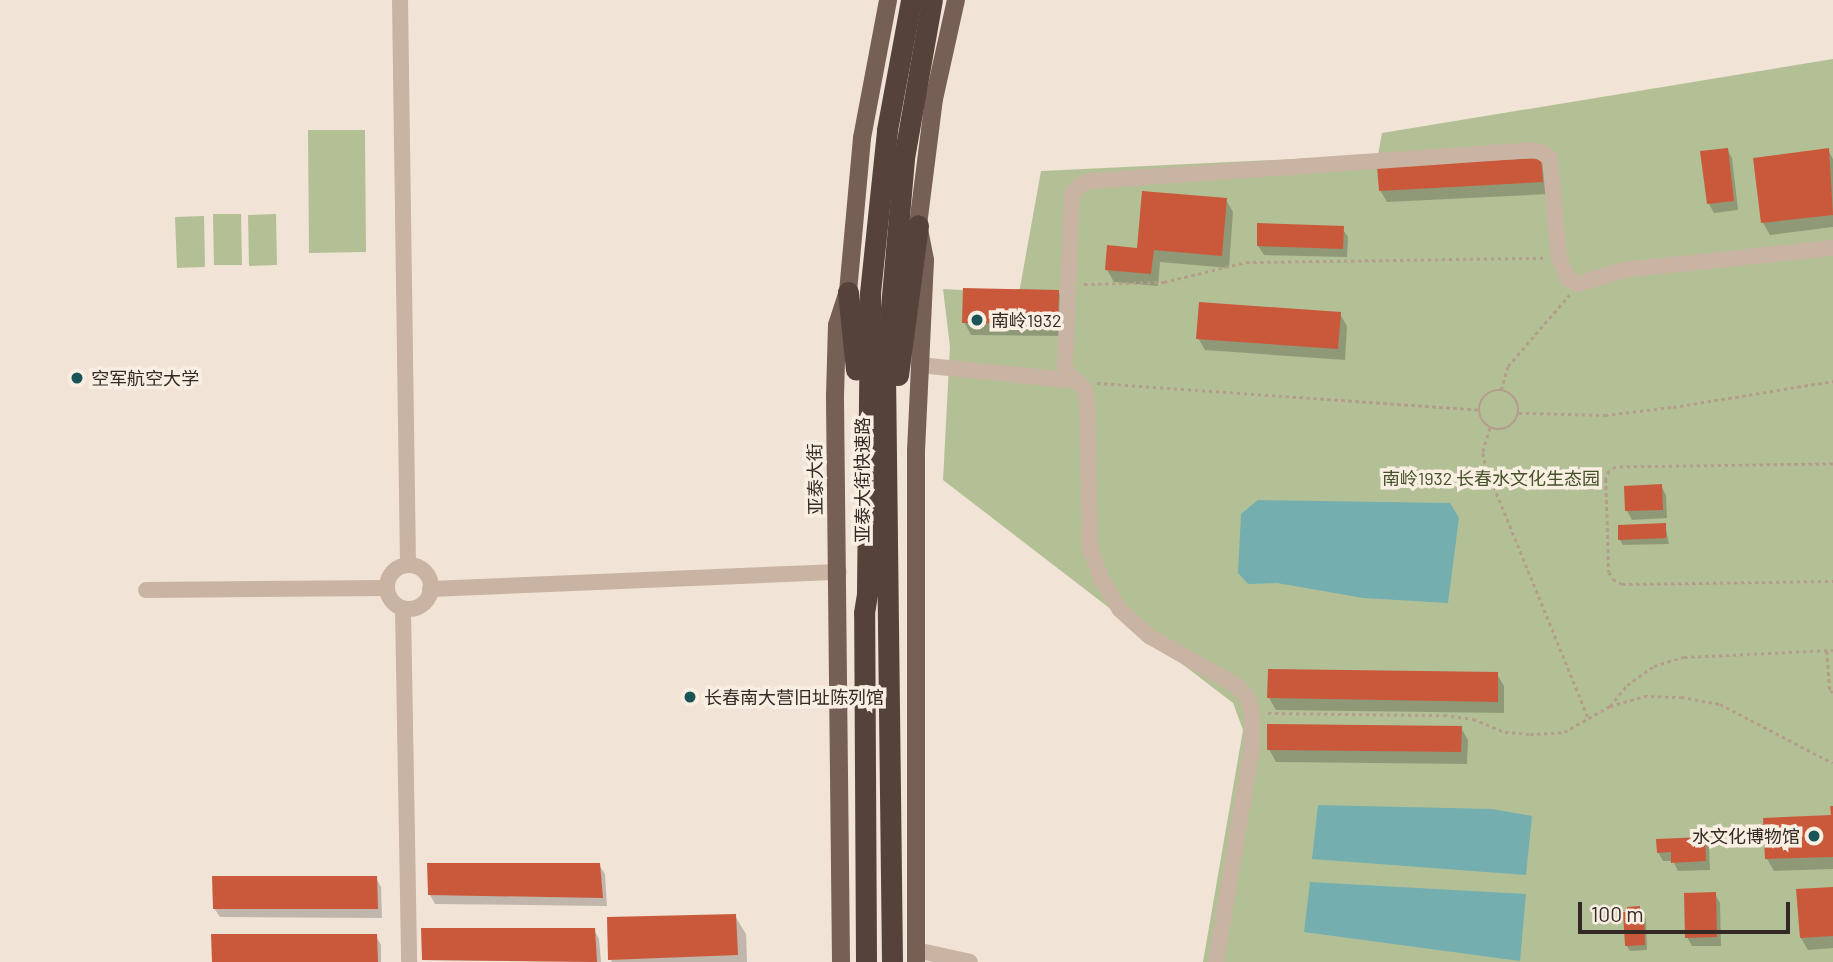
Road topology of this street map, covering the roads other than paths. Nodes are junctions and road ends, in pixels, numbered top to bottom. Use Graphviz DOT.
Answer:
graph roads {
  1 [pos="400,0"];
  2 [pos="888,0"];
  3 [pos="911,0"];
  4 [pos="932,0"];
  5 [pos="956,0"];
  6 [pos="918,225"];
  7 [pos="1833,248"];
  8 [pos="848,292"];
  9 [pos="919,365"];
  10 [pos="1077,381"];
  11 [pos="408,565"];
  12 [pos="839,572"];
  13 [pos="387,588"];
  14 [pos="146,590"];
  15 [pos="430,590"];
  16 [pos="403,609"];
  17 [pos="890,610"];
  18 [pos="864,612"];
  19 [pos="916,956"];
  20 [pos="409,962"];
  21 [pos="841,962"];
  22 [pos="866,962"];
  23 [pos="892,962"];
  24 [pos="970,962"];
  25 [pos="1216,962"];
  1 -- 11 [label="street"];
  2 -- 8 [label="main road, 亚泰大街"];
  3 -- 18 [label="highway, 亚泰大街快速路"];
  4 -- 17 [label="highway, 亚泰大街快速路"];
  5 -- 6 [label="main road"];
  6 -- 9 [label="main road"];
  6 -- 17 [label="highway"];
  7 -- 10 [label="street"];
  8 -- 12 [label="main road, 亚泰大街"];
  8 -- 18 [label="highway"];
  9 -- 10 [label="street"];
  9 -- 19 [label="main road"];
  10 -- 25 [label="street"];
  11 -- 13 [label="street"];
  11 -- 15 [label="street"];
  12 -- 15 [label="street"];
  12 -- 21 [label="main road, 亚泰大街"];
  13 -- 14 [label="street"];
  13 -- 16 [label="street"];
  15 -- 16 [label="street"];
  16 -- 20 [label="street"];
  17 -- 23 [label="highway, 亚泰大街快速路"];
  18 -- 22 [label="highway, 亚泰大街快速路"];
  19 -- 24 [label="street"];
}
